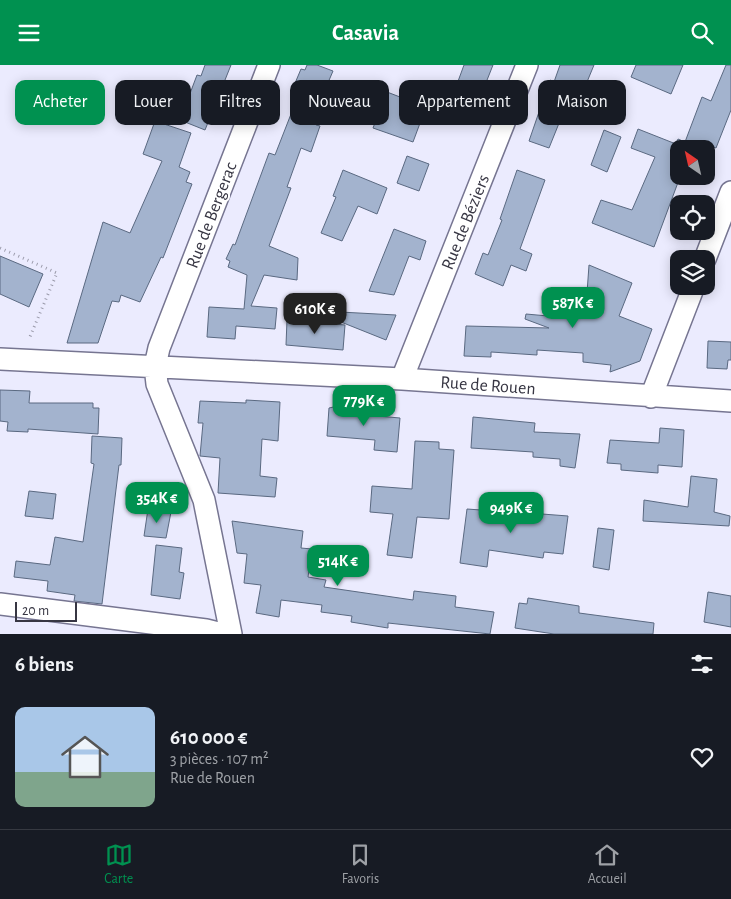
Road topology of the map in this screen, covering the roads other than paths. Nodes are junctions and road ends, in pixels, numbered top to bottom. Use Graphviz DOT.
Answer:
graph roads {
  1 [pos="269,65"];
  2 [pos="527,65"];
  3 [pos="731,192"];
  4 [pos="708,250"];
  5 [pos="691,295"];
  6 [pos="10,359"];
  7 [pos="155,366"];
  8 [pos="402,379"];
  9 [pos="651,397"];
  10 [pos="731,401"];
  11 [pos="0,604"];
  12 [pos="222,634"];
  13 [pos="230,634"];
  1 -- 7 [label="street, Rue de Bergerac"];
  2 -- 8 [label="street, Rue de Béziers"];
  3 -- 4 [label="street"];
  5 -- 9 [label="street"];
  6 -- 7 [label="street, Rue de Rouen"];
  7 -- 8 [label="street, Rue de Rouen"];
  7 -- 13 [label="street"];
  8 -- 9 [label="street, Rue de Rouen"];
  9 -- 10 [label="street, Rue de Rouen"];
  11 -- 12 [label="street"];
}
